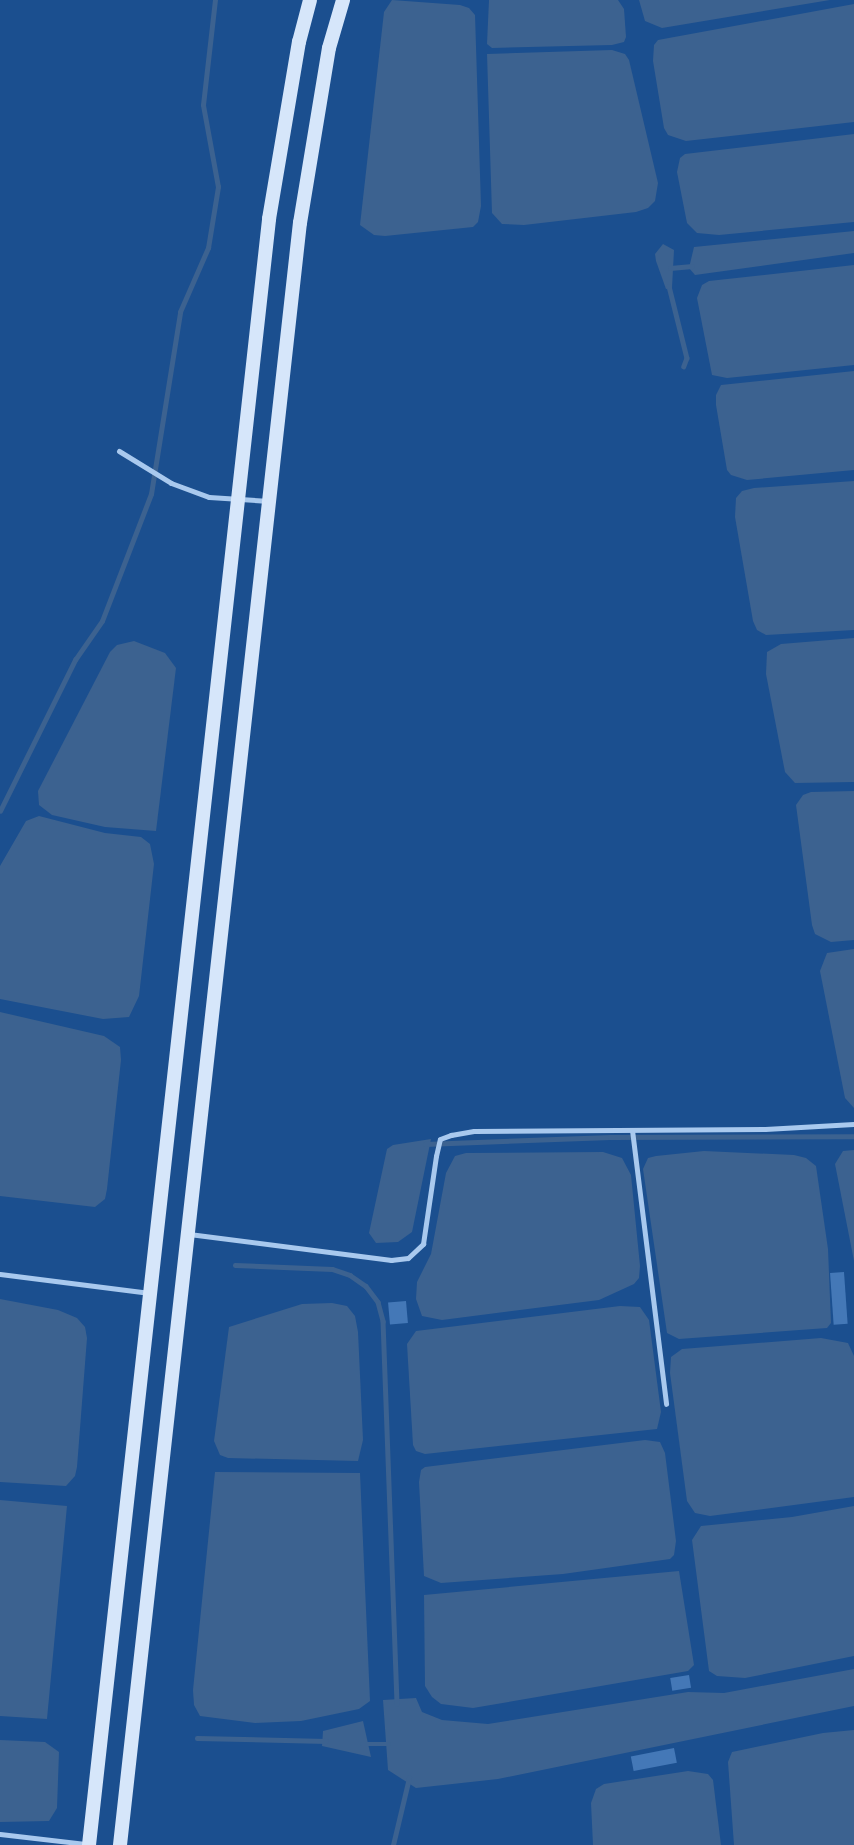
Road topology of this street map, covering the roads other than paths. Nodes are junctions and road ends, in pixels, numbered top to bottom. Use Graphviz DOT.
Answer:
graph roads {
  1 [pos="310,0"];
  2 [pos="342,0"];
  3 [pos="119,451"];
  4 [pos="238,500"];
  5 [pos="269,501"];
  6 [pos="854,1125"];
  7 [pos="632,1130"];
  8 [pos="189,1234"];
  9 [pos="0,1274"];
  10 [pos="152,1293"];
  11 [pos="666,1404"];
  12 [pos="0,1834"];
  13 [pos="90,1845"];
  14 [pos="120,1845"];
  1 -- 4 [label="main road"];
  2 -- 5 [label="main road"];
  3 -- 4 [label="lane"];
  4 -- 5 [label="lane"];
  4 -- 10 [label="main road"];
  5 -- 8 [label="main road"];
  6 -- 7 [label="lane"];
  7 -- 8 [label="lane"];
  7 -- 11 [label="lane"];
  8 -- 14 [label="main road"];
  9 -- 10 [label="lane"];
  10 -- 13 [label="main road"];
  12 -- 13 [label="lane"];
}
